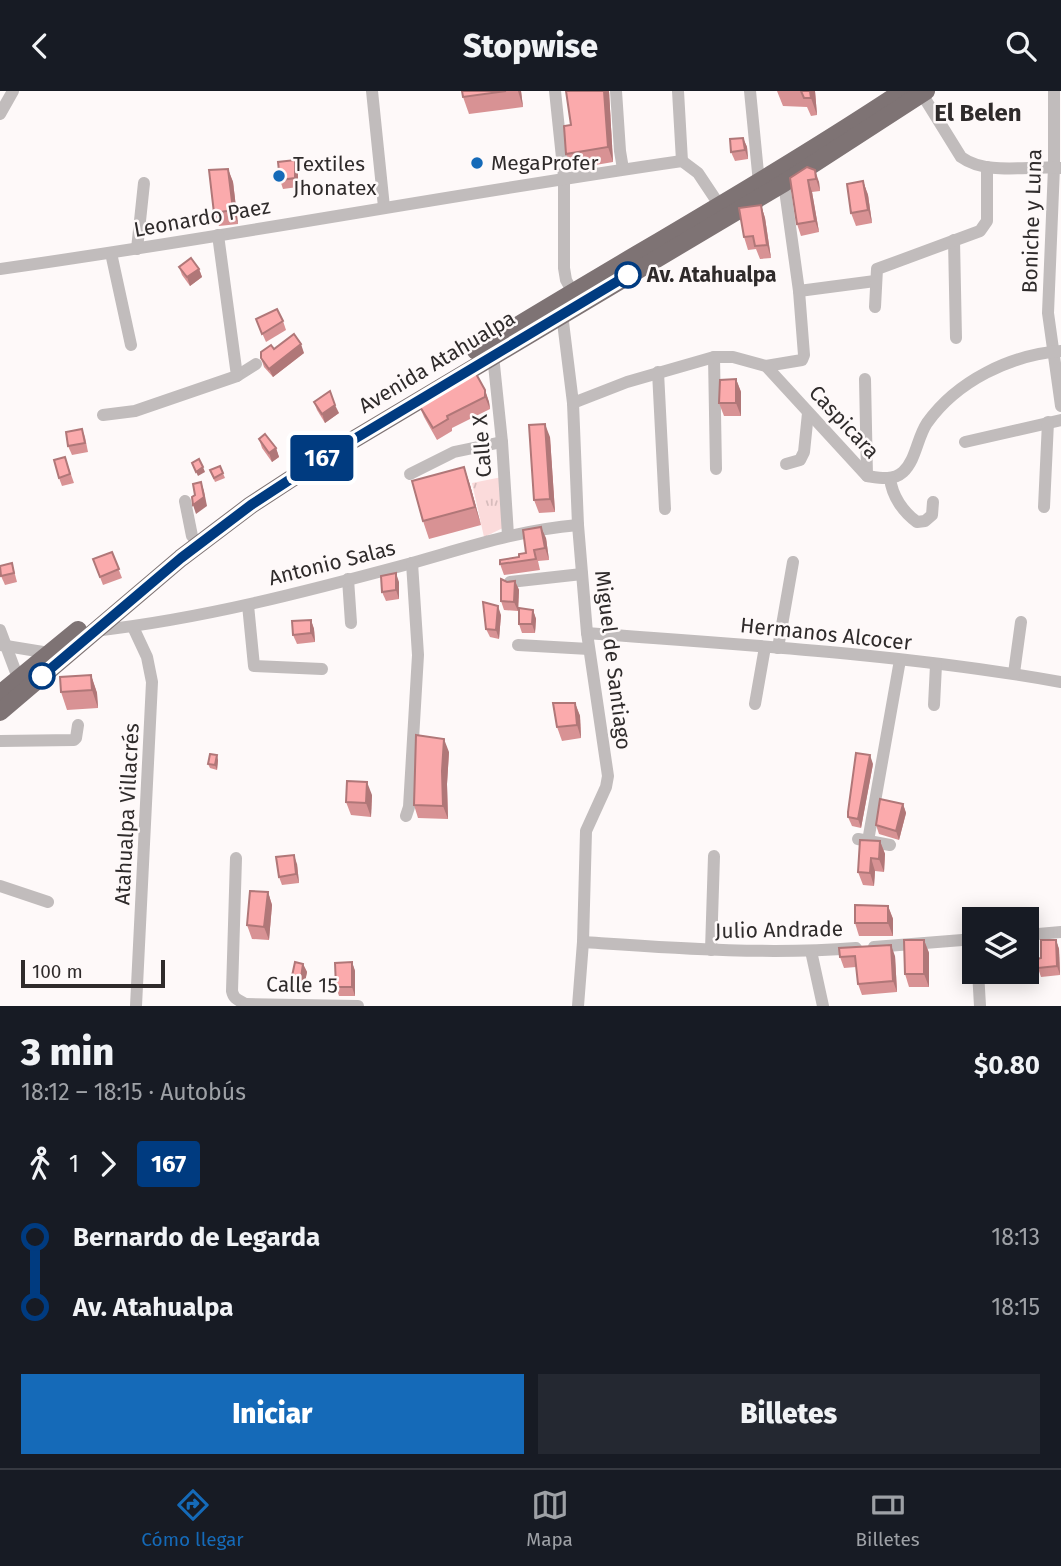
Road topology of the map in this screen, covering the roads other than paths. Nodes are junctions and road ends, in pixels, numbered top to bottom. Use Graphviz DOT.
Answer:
graph roads {
  1 [pos="13,91"];
  2 [pos="372,91"];
  3 [pos="555,91"];
  4 [pos="617,91"];
  5 [pos="678,91"];
  6 [pos="750,91"];
  7 [pos="903,91"];
  8 [pos="1054,91"];
  9 [pos="924,92"];
  10 [pos="0,114"];
  11 [pos="682,161"];
  12 [pos="987,167"];
  13 [pos="1058,167"];
  14 [pos="624,169"];
  15 [pos="564,177"];
  16 [pos="144,183"];
  17 [pos="759,183"];
  18 [pos="783,183"];
  19 [pos="720,206"];
  20 [pos="384,207"];
  21 [pos="218,235"];
  22 [pos="954,240"];
  23 [pos="137,249"];
  24 [pos="111,253"];
  25 [pos="0,269"];
  26 [pos="875,281"];
  27 [pos="572,291"];
  28 [pos="799,291"];
  29 [pos="875,307"];
  30 [pos="562,314"];
  31 [pos="956,338"];
  32 [pos="131,345"];
  33 [pos="1057,351"];
  34 [pos="493,355"];
  35 [pos="714,357"];
  36 [pos="256,364"];
  37 [pos="766,366"];
  38 [pos="658,372"];
  39 [pos="237,376"];
  40 [pos="865,379"];
  41 [pos="573,403"];
  42 [pos="1061,406"];
  43 [pos="808,412"];
  44 [pos="103,415"];
  45 [pos="1055,421"];
  46 [pos="502,442"];
  47 [pos="965,442"];
  48 [pos="786,464"];
  49 [pos="716,469"];
  50 [pos="410,474"];
  51 [pos="867,476"];
  52 [pos="890,478"];
  53 [pos="185,501"];
  54 [pos="933,502"];
  55 [pos="1044,506"];
  56 [pos="665,509"];
  57 [pos="578,525"];
  58 [pos="508,535"];
  59 [pos="192,536"];
  60 [pos="793,562"];
  61 [pos="412,563"];
  62 [pos="582,574"];
  63 [pos="348,579"];
  64 [pos="510,582"];
  65 [pos="248,605"];
  66 [pos="1021,622"];
  67 [pos="351,623"];
  68 [pos="133,627"];
  69 [pos="0,630"];
  70 [pos="93,631"];
  71 [pos="587,633"];
  72 [pos="3,645"];
  73 [pos="518,645"];
  74 [pos="771,647"];
  75 [pos="589,649"];
  76 [pos="49,653"];
  77 [pos="900,660"];
  78 [pos="936,664"];
  79 [pos="322,669"];
  80 [pos="1014,673"];
  81 [pos="18,678"];
  82 [pos="1061,682"];
  83 [pos="0,694"];
  84 [pos="755,704"];
  85 [pos="934,705"];
  86 [pos="0,712"];
  87 [pos="78,725"];
  88 [pos="0,741"];
  89 [pos="406,815"];
  90 [pos="890,845"];
  91 [pos="714,856"];
  92 [pos="236,858"];
  93 [pos="0,886"];
  94 [pos="48,902"];
  95 [pos="1061,932"];
  96 [pos="1039,934"];
  97 [pos="962,940"];
  98 [pos="583,942"];
  99 [pos="710,950"];
  100 [pos="811,951"];
  101 [pos="979,984"];
  102 [pos="247,1005"];
  103 [pos="136,1006"];
  104 [pos="358,1006"];
  105 [pos="578,1006"];
  106 [pos="823,1006"];
  107 [pos="980,1006"];
  1 -- 10 [label="street"];
  2 -- 20 [label="street"];
  3 -- 15 [label="street"];
  4 -- 14 [label="street"];
  5 -- 11 [label="street"];
  6 -- 17 [label="street"];
  7 -- 17 [label="highway, Avenida Atahualpa"];
  8 -- 13 [label="street, Boniche y Luna"];
  9 -- 12 [label="street"];
  9 -- 18 [label="highway, Avenida Atahualpa"];
  11 -- 14 [label="street, Leonardo Paez"];
  11 -- 19 [label="street"];
  12 -- 13 [label="street"];
  12 -- 22 [label="street"];
  13 -- 33 [label="street, Boniche y Luna"];
  14 -- 15 [label="street, Leonardo Paez"];
  15 -- 20 [label="street, Leonardo Paez"];
  15 -- 27 [label="street"];
  16 -- 23 [label="street"];
  17 -- 19 [label="highway, Avenida Atahualpa"];
  18 -- 28 [label="street"];
  18 -- 30 [label="highway, Avenida Atahualpa"];
  19 -- 27 [label="highway, Avenida Atahualpa"];
  20 -- 21 [label="street, Leonardo Paez"];
  21 -- 23 [label="street, Leonardo Paez"];
  21 -- 39 [label="street"];
  22 -- 26 [label="street"];
  22 -- 31 [label="street"];
  23 -- 24 [label="street, Leonardo Paez"];
  24 -- 25 [label="street, Leonardo Paez"];
  24 -- 32 [label="street"];
  26 -- 28 [label="street"];
  26 -- 29 [label="street"];
  27 -- 59 [label="highway, Avenida Atahualpa"];
  28 -- 37 [label="street"];
  30 -- 34 [label="highway, Avenida Atahualpa"];
  30 -- 41 [label="street, Miguel de Santiago"];
  33 -- 42 [label="street, Boniche y Luna"];
  33 -- 52 [label="street, Caspicara"];
  34 -- 46 [label="street, Calle X"];
  34 -- 70 [label="highway, Avenida Atahualpa"];
  35 -- 37 [label="street"];
  35 -- 38 [label="street"];
  35 -- 49 [label="street"];
  36 -- 39 [label="street"];
  37 -- 43 [label="street, Caspicara"];
  38 -- 41 [label="street"];
  38 -- 56 [label="street"];
  39 -- 44 [label="street"];
  40 -- 51 [label="street"];
  41 -- 57 [label="street, Miguel de Santiago"];
  43 -- 48 [label="street"];
  43 -- 51 [label="street, Caspicara"];
  45 -- 47 [label="street"];
  45 -- 55 [label="street"];
  46 -- 50 [label="street"];
  46 -- 58 [label="street, Calle X"];
  51 -- 52 [label="street, Caspicara"];
  52 -- 54 [label="street"];
  53 -- 59 [label="street"];
  57 -- 58 [label="street, Antonio Salas"];
  57 -- 62 [label="street, Miguel de Santiago"];
  58 -- 61 [label="street, Antonio Salas"];
  59 -- 76 [label="highway, Avenida Atahualpa"];
  60 -- 74 [label="street"];
  61 -- 63 [label="street, Antonio Salas"];
  61 -- 89 [label="street"];
  62 -- 64 [label="street"];
  62 -- 71 [label="street, Miguel de Santiago"];
  63 -- 65 [label="street, Antonio Salas"];
  63 -- 67 [label="street"];
  65 -- 68 [label="street, Antonio Salas"];
  65 -- 79 [label="street"];
  66 -- 80 [label="street"];
  68 -- 70 [label="street, Antonio Salas"];
  68 -- 103 [label="street, Atahualpa Villacrés"];
  69 -- 72 [label="street"];
  70 -- 86 [label="highway, Avenida Atahualpa"];
  71 -- 74 [label="street, Hermanos Alcocer"];
  71 -- 75 [label="street, Miguel de Santiago"];
  72 -- 76 [label="street"];
  72 -- 81 [label="street"];
  73 -- 75 [label="street"];
  74 -- 77 [label="street, Hermanos Alcocer"];
  74 -- 84 [label="street"];
  75 -- 98 [label="street, Miguel de Santiago"];
  76 -- 81 [label="highway, Avenida Atahualpa"];
  77 -- 78 [label="street, Hermanos Alcocer"];
  77 -- 90 [label="street"];
  78 -- 80 [label="street, Hermanos Alcocer"];
  78 -- 85 [label="street"];
  80 -- 82 [label="street, Hermanos Alcocer"];
  81 -- 83 [label="highway, Avenida Atahualpa"];
  87 -- 88 [label="street"];
  91 -- 99 [label="street"];
  92 -- 102 [label="street"];
  93 -- 94 [label="street"];
  95 -- 96 [label="street"];
  97 -- 100 [label="street, Julio Andrade"];
  98 -- 99 [label="street, Julio Andrade"];
  98 -- 105 [label="street, Miguel de Santiago"];
  99 -- 100 [label="street, Julio Andrade"];
  100 -- 106 [label="street"];
  101 -- 107 [label="street"];
  102 -- 104 [label="street, Calle 15"];
}
